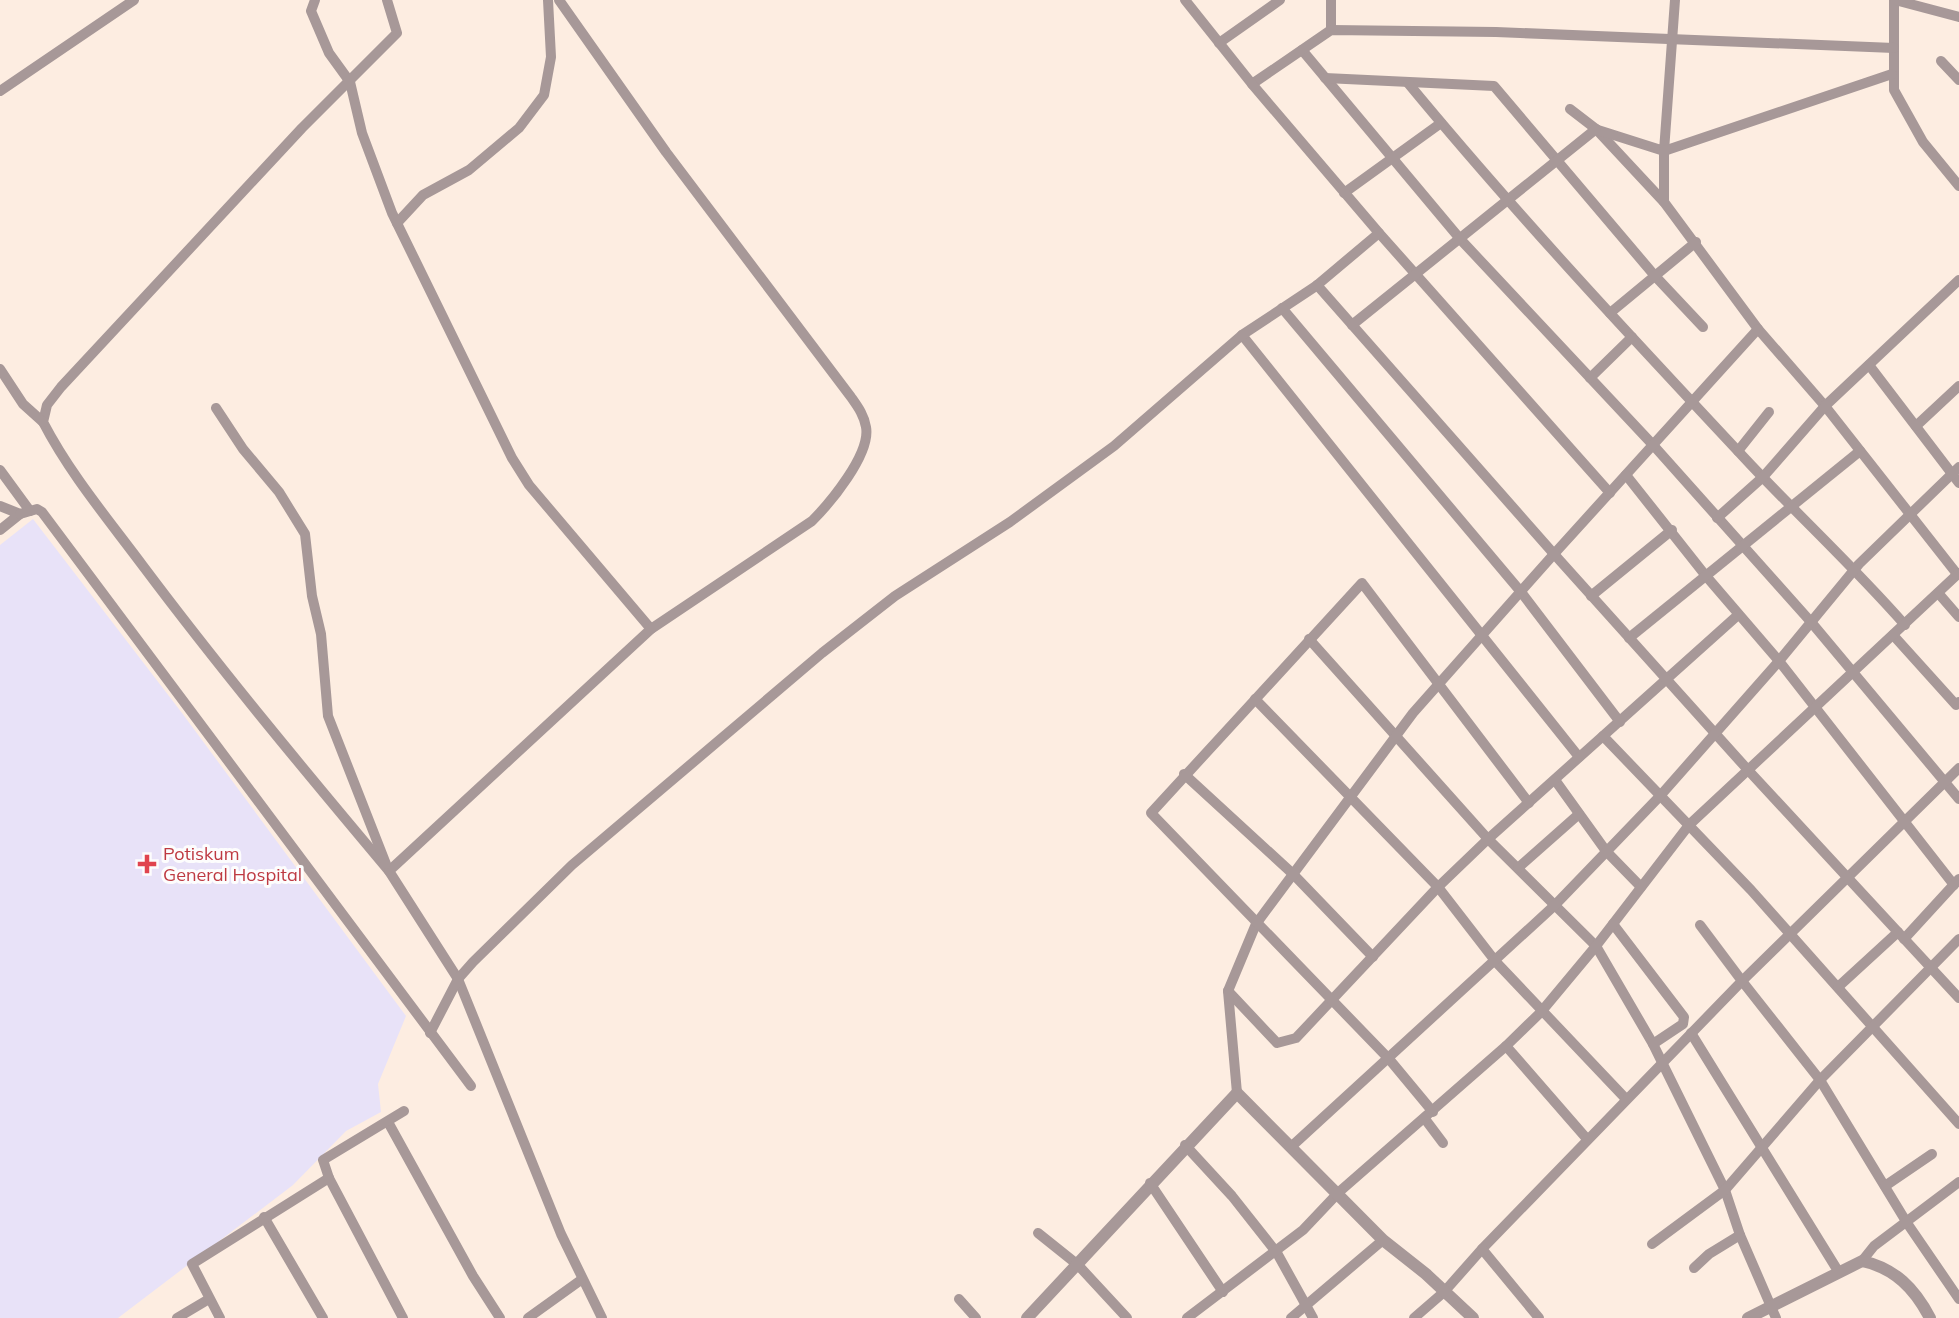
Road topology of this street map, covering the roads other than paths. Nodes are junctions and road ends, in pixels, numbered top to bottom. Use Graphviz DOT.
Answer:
graph roads {
  1 [pos="134,0"];
  2 [pos="315,0"];
  3 [pos="387,0"];
  4 [pos="548,0"];
  5 [pos="559,0"];
  6 [pos="1186,0"];
  7 [pos="1280,0"];
  8 [pos="1331,0"];
  9 [pos="1675,0"];
  10 [pos="1894,0"];
  11 [pos="1959,17"];
  12 [pos="1331,30"];
  13 [pos="1671,40"];
  14 [pos="1219,43"];
  15 [pos="1894,48"];
  16 [pos="1302,50"];
  17 [pos="1941,61"];
  18 [pos="1892,74"];
  19 [pos="1325,78"];
  20 [pos="1959,80"];
  21 [pos="350,82"];
  22 [pos="1252,83"];
  23 [pos="1408,83"];
  24 [pos="0,91"];
  25 [pos="1570,109"];
  26 [pos="1441,123"];
  27 [pos="1596,130"];
  28 [pos="1664,151"];
  29 [pos="1392,158"];
  30 [pos="1557,161"];
  31 [pos="1959,186"];
  32 [pos="1344,193"];
  33 [pos="1664,202"];
  34 [pos="1508,203"];
  35 [pos="397,223"];
  36 [pos="1379,233"];
  37 [pos="1461,240"];
  38 [pos="1696,242"];
  39 [pos="1417,275"];
  40 [pos="1655,276"];
  41 [pos="1959,280"];
  42 [pos="1317,285"];
  43 [pos="1282,308"];
  44 [pos="1610,313"];
  45 [pos="1352,325"];
  46 [pos="1703,327"];
  47 [pos="1758,329"];
  48 [pos="1242,335"];
  49 [pos="1632,337"];
  50 [pos="1869,365"];
  51 [pos="0,369"];
  52 [pos="1590,378"];
  53 [pos="1959,386"];
  54 [pos="1693,403"];
  55 [pos="1825,406"];
  56 [pos="216,408"];
  57 [pos="1769,412"];
  58 [pos="43,422"];
  59 [pos="1916,426"];
  60 [pos="1654,446"];
  61 [pos="1738,451"];
  62 [pos="1860,451"];
  63 [pos="0,470"];
  64 [pos="1957,474"];
  65 [pos="1626,475"];
  66 [pos="1763,477"];
  67 [pos="1611,493"];
  68 [pos="0,506"];
  69 [pos="1791,507"];
  70 [pos="25,512"];
  71 [pos="1910,514"];
  72 [pos="1717,518"];
  73 [pos="0,530"];
  74 [pos="1672,530"];
  75 [pos="1742,546"];
  76 [pos="1554,554"];
  77 [pos="1855,568"];
  78 [pos="1958,573"];
  79 [pos="1706,576"];
  80 [pos="1521,592"];
  81 [pos="1939,594"];
  82 [pos="1591,596"];
  83 [pos="1738,615"];
  84 [pos="1959,617"];
  85 [pos="1811,622"];
  86 [pos="1905,625"];
  87 [pos="651,629"];
  88 [pos="1893,635"];
  89 [pos="1482,636"];
  90 [pos="1629,638"];
  91 [pos="1309,639"];
  92 [pos="1779,661"];
  93 [pos="1853,672"];
  94 [pos="1667,680"];
  95 [pos="1437,685"];
  96 [pos="1255,699"];
  97 [pos="1959,702"];
  98 [pos="1817,708"];
  99 [pos="1620,722"];
  100 [pos="1715,732"];
  101 [pos="1604,736"];
  102 [pos="1396,738"];
  103 [pos="1578,757"];
  104 [pos="1959,768"];
  105 [pos="1748,770"];
  106 [pos="1184,775"];
  107 [pos="1555,780"];
  108 [pos="1945,782"];
  109 [pos="1660,796"];
  110 [pos="1350,798"];
  111 [pos="1959,799"];
  112 [pos="1529,803"];
  113 [pos="1580,814"];
  114 [pos="1904,821"];
  115 [pos="1689,825"];
  116 [pos="1488,839"];
  117 [pos="1606,851"];
  118 [pos="1518,868"];
  119 [pos="389,871"];
  120 [pos="1293,874"];
  121 [pos="1849,879"];
  122 [pos="1956,882"];
  123 [pos="1438,887"];
  124 [pos="1641,887"];
  125 [pos="1555,905"];
  126 [pos="1256,924"];
  127 [pos="1613,924"];
  128 [pos="1700,925"];
  129 [pos="1791,934"];
  130 [pos="1901,935"];
  131 [pos="1959,939"];
  132 [pos="1596,946"];
  133 [pos="1373,957"];
  134 [pos="1496,962"];
  135 [pos="1931,967"];
  136 [pos="458,979"];
  137 [pos="1742,981"];
  138 [pos="1838,988"];
  139 [pos="1228,991"];
  140 [pos="1959,998"];
  141 [pos="1333,999"];
  142 [pos="1541,1012"];
  143 [pos="1872,1026"];
  144 [pos="430,1033"];
  145 [pos="1690,1033"];
  146 [pos="1653,1044"];
  147 [pos="1506,1046"];
  148 [pos="1389,1059"];
  149 [pos="1661,1062"];
  150 [pos="1820,1080"];
  151 [pos="471,1086"];
  152 [pos="1237,1093"];
  153 [pos="1626,1099"];
  154 [pos="404,1111"];
  155 [pos="1429,1115"];
  156 [pos="388,1122"];
  157 [pos="1959,1124"];
  158 [pos="1587,1139"];
  159 [pos="1443,1143"];
  160 [pos="1185,1145"];
  161 [pos="1292,1146"];
  162 [pos="1763,1147"];
  163 [pos="1932,1154"];
  164 [pos="329,1178"];
  165 [pos="1959,1182"];
  166 [pos="1150,1183"];
  167 [pos="1885,1186"];
  168 [pos="1725,1190"];
  169 [pos="1339,1192"];
  170 [pos="264,1217"];
  171 [pos="1907,1223"];
  172 [pos="1038,1233"];
  173 [pos="1740,1235"];
  174 [pos="1383,1240"];
  175 [pos="1652,1244"];
  176 [pos="1482,1249"];
  177 [pos="1277,1252"];
  178 [pos="1862,1261"];
  179 [pos="1078,1265"];
  180 [pos="1694,1268"];
  181 [pos="1838,1272"];
  182 [pos="582,1280"];
  183 [pos="1223,1292"];
  184 [pos="1444,1292"];
  185 [pos="209,1299"];
  186 [pos="959,1299"];
  187 [pos="1959,1299"];
  188 [pos="1306,1306"];
  189 [pos="1773,1312"];
  190 [pos="1927,1317"];
  191 [pos="177,1318"];
  192 [pos="220,1318"];
  193 [pos="323,1318"];
  194 [pos="403,1318"];
  195 [pos="499,1318"];
  196 [pos="528,1318"];
  197 [pos="601,1318"];
  198 [pos="976,1318"];
  199 [pos="1027,1318"];
  200 [pos="1126,1318"];
  201 [pos="1187,1318"];
  202 [pos="1291,1318"];
  203 [pos="1313,1318"];
  204 [pos="1414,1318"];
  205 [pos="1473,1318"];
  206 [pos="1539,1318"];
  207 [pos="1748,1318"];
  1 -- 24 [label="street"];
  2 -- 21 [label="street"];
  3 -- 21 [label="street"];
  4 -- 35 [label="street"];
  5 -- 87 [label="street"];
  6 -- 14 [label="street"];
  7 -- 14 [label="street"];
  8 -- 12 [label="street"];
  9 -- 13 [label="street"];
  10 -- 11 [label="street"];
  10 -- 15 [label="street"];
  12 -- 13 [label="street"];
  12 -- 16 [label="street"];
  13 -- 15 [label="street"];
  13 -- 28 [label="street"];
  14 -- 22 [label="street"];
  15 -- 18 [label="street"];
  16 -- 19 [label="street"];
  16 -- 22 [label="street"];
  17 -- 20 [label="street"];
  18 -- 28 [label="street"];
  18 -- 31 [label="street"];
  19 -- 23 [label="street"];
  19 -- 29 [label="street"];
  21 -- 35 [label="street"];
  21 -- 58 [label="street"];
  22 -- 32 [label="street"];
  23 -- 26 [label="street"];
  23 -- 30 [label="street"];
  25 -- 27 [label="street"];
  26 -- 29 [label="street"];
  26 -- 34 [label="street"];
  27 -- 28 [label="street"];
  27 -- 30 [label="street"];
  27 -- 33 [label="street"];
  28 -- 33 [label="street"];
  29 -- 32 [label="street"];
  29 -- 37 [label="street"];
  30 -- 34 [label="street"];
  30 -- 40 [label="street"];
  32 -- 36 [label="street"];
  33 -- 38 [label="street"];
  34 -- 37 [label="street"];
  34 -- 44 [label="street"];
  35 -- 87 [label="street"];
  36 -- 39 [label="street"];
  36 -- 42 [label="street"];
  37 -- 39 [label="street"];
  37 -- 52 [label="street"];
  38 -- 40 [label="street"];
  38 -- 47 [label="street"];
  39 -- 45 [label="street"];
  39 -- 67 [label="street"];
  40 -- 44 [label="street"];
  40 -- 46 [label="street"];
  41 -- 50 [label="street"];
  42 -- 43 [label="street"];
  42 -- 45 [label="street"];
  43 -- 48 [label="street"];
  43 -- 80 [label="street"];
  44 -- 49 [label="street"];
  45 -- 76 [label="street"];
  47 -- 54 [label="street"];
  47 -- 55 [label="street"];
  48 -- 89 [label="street"];
  48 -- 136 [label="street"];
  49 -- 52 [label="street"];
  49 -- 54 [label="street"];
  50 -- 55 [label="street"];
  50 -- 59 [label="street"];
  51 -- 58 [label="street"];
  52 -- 60 [label="street"];
  53 -- 59 [label="street"];
  54 -- 60 [label="street"];
  54 -- 61 [label="street"];
  55 -- 62 [label="street"];
  55 -- 66 [label="street"];
  56 -- 119 [label="street"];
  57 -- 61 [label="street"];
  58 -- 119 [label="street"];
  59 -- 64 [label="street"];
  60 -- 65 [label="street"];
  60 -- 72 [label="street"];
  61 -- 66 [label="street"];
  62 -- 69 [label="street"];
  62 -- 71 [label="street"];
  63 -- 70 [label="street"];
  64 -- 71 [label="street"];
  65 -- 67 [label="street"];
  65 -- 74 [label="street"];
  66 -- 69 [label="street"];
  66 -- 72 [label="street"];
  67 -- 76 [label="street"];
  68 -- 70 [label="street"];
  69 -- 75 [label="street"];
  69 -- 77 [label="street"];
  70 -- 73 [label="street"];
  70 -- 144 [label="street"];
  71 -- 77 [label="street"];
  71 -- 78 [label="street"];
  72 -- 75 [label="street"];
  74 -- 79 [label="street"];
  74 -- 82 [label="street"];
  75 -- 79 [label="street"];
  75 -- 85 [label="street"];
  76 -- 80 [label="street"];
  76 -- 82 [label="street"];
  77 -- 85 [label="street"];
  77 -- 86 [label="street"];
  78 -- 81 [label="street"];
  79 -- 83 [label="street"];
  79 -- 90 [label="street"];
  80 -- 89 [label="street"];
  80 -- 99 [label="street"];
  81 -- 84 [label="street"];
  81 -- 86 [label="street"];
  82 -- 90 [label="street"];
  83 -- 92 [label="street"];
  83 -- 94 [label="street"];
  85 -- 92 [label="street"];
  85 -- 93 [label="street"];
  86 -- 88 [label="street"];
  87 -- 119 [label="street"];
  88 -- 93 [label="street"];
  88 -- 97 [label="street"];
  89 -- 95 [label="street"];
  89 -- 103 [label="street"];
  90 -- 94 [label="street"];
  91 -- 95 [label="street"];
  91 -- 96 [label="street"];
  91 -- 102 [label="street"];
  92 -- 98 [label="street"];
  92 -- 100 [label="street"];
  93 -- 98 [label="street"];
  93 -- 108 [label="street"];
  94 -- 99 [label="street"];
  94 -- 100 [label="street"];
  95 -- 102 [label="street"];
  95 -- 112 [label="street"];
  96 -- 106 [label="street"];
  96 -- 110 [label="street"];
  98 -- 105 [label="street"];
  98 -- 114 [label="street"];
  99 -- 101 [label="street"];
  100 -- 105 [label="street"];
  100 -- 109 [label="street"];
  101 -- 103 [label="street"];
  101 -- 109 [label="street"];
  102 -- 110 [label="street"];
  102 -- 116 [label="street"];
  103 -- 107 [label="street"];
  104 -- 108 [label="street"];
  105 -- 115 [label="street"];
  105 -- 121 [label="street"];
  106 -- 120 [label="street"];
  106 -- 126 [label="street"];
  107 -- 112 [label="street"];
  107 -- 113 [label="street"];
  108 -- 111 [label="street"];
  108 -- 114 [label="street"];
  109 -- 115 [label="street"];
  109 -- 117 [label="street"];
  110 -- 120 [label="street"];
  110 -- 123 [label="street"];
  112 -- 116 [label="street"];
  113 -- 117 [label="street"];
  113 -- 118 [label="street"];
  114 -- 121 [label="street"];
  114 -- 122 [label="street"];
  115 -- 124 [label="street"];
  115 -- 129 [label="street"];
  116 -- 118 [label="street"];
  116 -- 123 [label="street"];
  117 -- 124 [label="street"];
  117 -- 125 [label="street"];
  118 -- 125 [label="street"];
  119 -- 136 [label="street"];
  120 -- 126 [label="street"];
  120 -- 133 [label="street"];
  121 -- 129 [label="street"];
  121 -- 130 [label="street"];
  122 -- 130 [label="street"];
  123 -- 133 [label="street"];
  123 -- 134 [label="street"];
  124 -- 127 [label="street"];
  125 -- 132 [label="street"];
  125 -- 134 [label="street"];
  126 -- 139 [label="street"];
  126 -- 141 [label="street"];
  127 -- 132 [label="street"];
  127 -- 146 [label="street"];
  128 -- 137 [label="street"];
  129 -- 137 [label="street"];
  129 -- 138 [label="street"];
  130 -- 135 [label="street"];
  130 -- 138 [label="street"];
  131 -- 135 [label="street"];
  132 -- 142 [label="street"];
  132 -- 146 [label="street"];
  133 -- 141 [label="street"];
  134 -- 142 [label="street"];
  134 -- 148 [label="street"];
  135 -- 140 [label="street"];
  135 -- 143 [label="street"];
  136 -- 144 [label="street"];
  136 -- 182 [label="street"];
  137 -- 145 [label="street"];
  137 -- 150 [label="street"];
  138 -- 143 [label="street"];
  139 -- 141 [label="street"];
  139 -- 152 [label="street"];
  141 -- 148 [label="street"];
  142 -- 147 [label="street"];
  142 -- 153 [label="street"];
  143 -- 150 [label="street"];
  143 -- 157 [label="street"];
  144 -- 151 [label="street"];
  145 -- 149 [label="street"];
  145 -- 162 [label="street"];
  146 -- 149 [label="street"];
  147 -- 155 [label="street"];
  147 -- 158 [label="street"];
  148 -- 155 [label="street"];
  148 -- 161 [label="street"];
  149 -- 153 [label="street"];
  149 -- 168 [label="street"];
  150 -- 162 [label="street"];
  150 -- 167 [label="street"];
  152 -- 160 [label="street"];
  152 -- 161 [label="street"];
  153 -- 158 [label="street"];
  154 -- 156 [label="street"];
  155 -- 159 [label="street"];
  155 -- 169 [label="street"];
  156 -- 164 [label="street"];
  156 -- 195 [label="street"];
  158 -- 176 [label="street"];
  160 -- 166 [label="street"];
  160 -- 177 [label="street"];
  161 -- 169 [label="street"];
  162 -- 168 [label="street"];
  162 -- 181 [label="street"];
  163 -- 167 [label="street"];
  164 -- 170 [label="street"];
  164 -- 194 [label="street"];
  165 -- 171 [label="street"];
  166 -- 179 [label="street"];
  166 -- 183 [label="street"];
  167 -- 171 [label="street"];
  168 -- 173 [label="street"];
  168 -- 175 [label="street"];
  169 -- 174 [label="street"];
  169 -- 177 [label="street"];
  170 -- 185 [label="street"];
  170 -- 193 [label="street"];
  171 -- 178 [label="street"];
  171 -- 187 [label="street"];
  172 -- 179 [label="street"];
  173 -- 180 [label="street"];
  173 -- 189 [label="street"];
  174 -- 184 [label="street"];
  174 -- 188 [label="street"];
  176 -- 184 [label="street"];
  176 -- 206 [label="street"];
  177 -- 183 [label="street"];
  177 -- 188 [label="street"];
  178 -- 181 [label="street"];
  178 -- 190 [label="street"];
  179 -- 199 [label="street"];
  179 -- 200 [label="street"];
  181 -- 189 [label="street"];
  182 -- 196 [label="street"];
  182 -- 197 [label="street"];
  183 -- 201 [label="street"];
  184 -- 204 [label="street"];
  184 -- 205 [label="street"];
  185 -- 191 [label="street"];
  185 -- 192 [label="street"];
  186 -- 198 [label="street"];
  188 -- 202 [label="street"];
  188 -- 203 [label="street"];
  189 -- 207 [label="street"];
}
